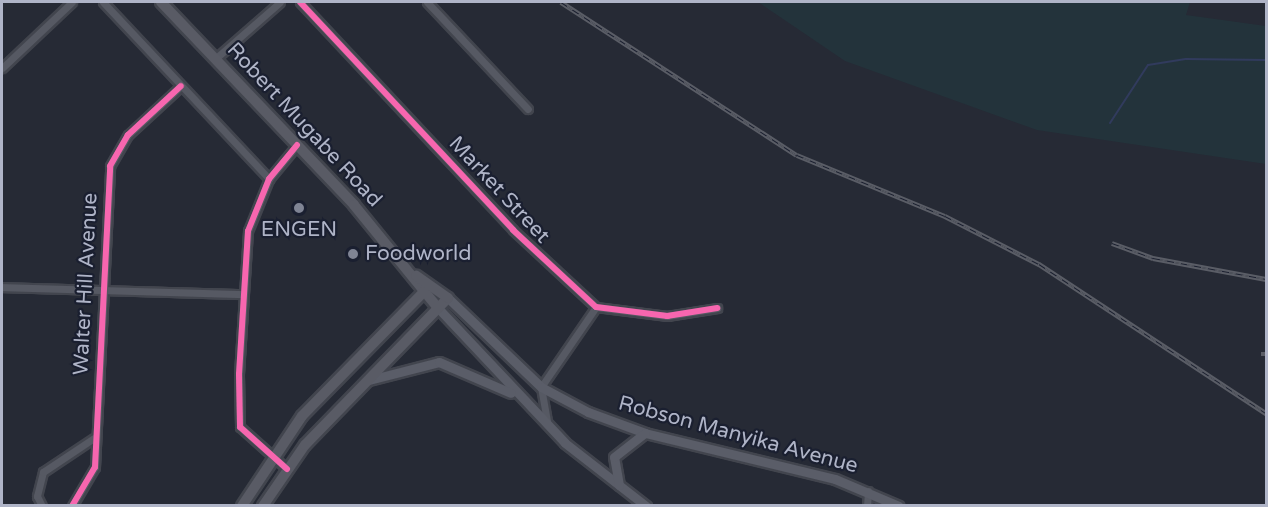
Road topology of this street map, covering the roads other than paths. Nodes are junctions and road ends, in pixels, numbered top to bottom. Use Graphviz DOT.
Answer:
graph roads {
  1 [pos="72,2"];
  2 [pos="103,2"];
  3 [pos="161,2"];
  4 [pos="280,2"];
  5 [pos="300,2"];
  6 [pos="427,2"];
  7 [pos="215,59"];
  8 [pos="2,68"];
  9 [pos="181,86"];
  10 [pos="528,109"];
  11 [pos="297,145"];
  12 [pos="269,179"];
  13 [pos="416,276"];
  14 [pos="434,283"];
  15 [pos="2,287"];
  16 [pos="102,290"];
  17 [pos="424,293"];
  18 [pos="242,294"];
  19 [pos="448,298"];
  20 [pos="596,307"];
  21 [pos="717,308"];
  22 [pos="438,309"];
  23 [pos="366,382"];
  24 [pos="541,387"];
  25 [pos="516,395"];
  26 [pos="548,426"];
  27 [pos="645,433"];
  28 [pos="94,438"];
  29 [pos="270,459"];
  30 [pos="286,468"];
  31 [pos="620,488"];
  32 [pos="868,491"];
  33 [pos="42,506"];
  34 [pos="72,506"];
  35 [pos="242,506"];
  36 [pos="263,506"];
  37 [pos="646,506"];
  38 [pos="867,506"];
  39 [pos="899,506"];
  1 -- 8 [label="street"];
  2 -- 9 [label="street"];
  3 -- 7 [label="main road, Robert Mugabe Road"];
  4 -- 7 [label="street"];
  5 -- 20 [label="street, Market Street"];
  6 -- 10 [label="street"];
  7 -- 11 [label="main road, Robert Mugabe Road"];
  9 -- 12 [label="street"];
  9 -- 16 [label="street, Walter Hill Avenue"];
  11 -- 12 [label="street"];
  11 -- 13 [label="main road, Robert Mugabe Road"];
  12 -- 18 [label="street"];
  13 -- 14 [label="main road, Robert Mugabe Road"];
  13 -- 17 [label="main road, Robert Mugabe Road"];
  14 -- 17 [label="main road"];
  14 -- 19 [label="main road, Robson Manyika Avenue"];
  15 -- 16 [label="street"];
  16 -- 18 [label="street"];
  16 -- 28 [label="street, Walter Hill Avenue"];
  17 -- 22 [label="main road, Robert Mugabe Road"];
  17 -- 29 [label="main road"];
  18 -- 29 [label="street"];
  19 -- 22 [label="main road"];
  19 -- 24 [label="main road, Robson Manyika Avenue"];
  20 -- 21 [label="street"];
  20 -- 24 [label="street"];
  22 -- 23 [label="main road"];
  22 -- 25 [label="main road, Robert Mugabe Road"];
  23 -- 25 [label="main road"];
  23 -- 30 [label="main road"];
  24 -- 26 [label="street"];
  24 -- 27 [label="main road, Robson Manyika Avenue"];
  25 -- 26 [label="main road, Robert Mugabe Road"];
  26 -- 31 [label="main road, Robert Mugabe Road"];
  27 -- 31 [label="main road"];
  27 -- 32 [label="main road, Robson Manyika Avenue"];
  28 -- 33 [label="street"];
  28 -- 34 [label="street, Walter Hill Avenue"];
  29 -- 30 [label="street"];
  29 -- 35 [label="main road"];
  30 -- 36 [label="main road"];
  31 -- 37 [label="main road, Robert Mugabe Road"];
  32 -- 38 [label="street"];
  32 -- 39 [label="main road, Robson Manyika Avenue"];
}
